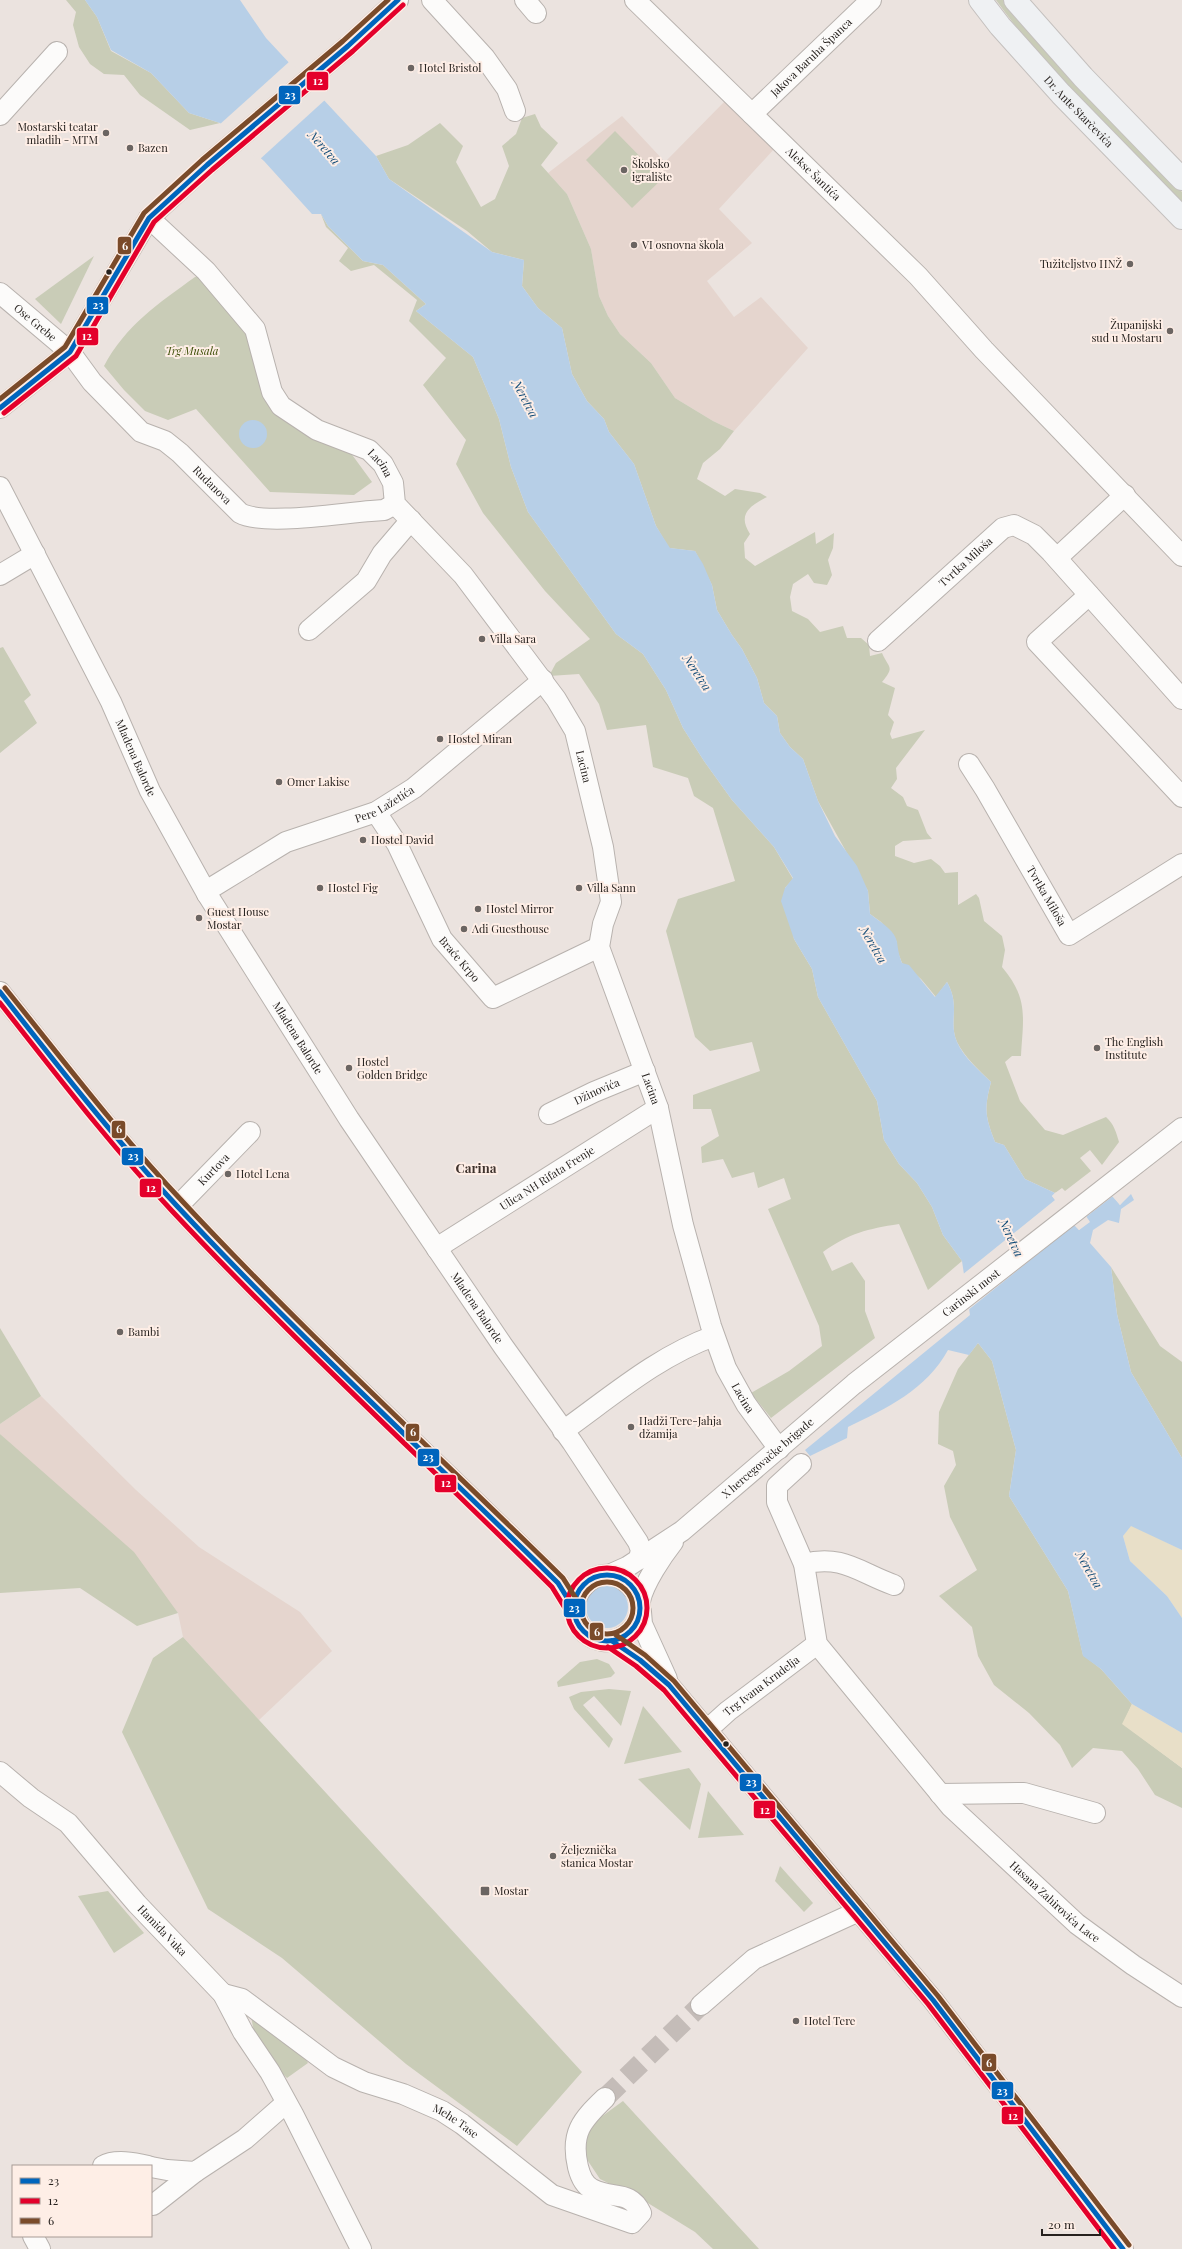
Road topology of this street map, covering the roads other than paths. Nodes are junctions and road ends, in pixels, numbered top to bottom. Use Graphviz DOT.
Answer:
graph roads {
  1 [pos="398,0"];
  2 [pos="432,0"];
  3 [pos="635,0"];
  4 [pos="871,0"];
  5 [pos="980,0"];
  6 [pos="1015,0"];
  7 [pos="57,52"];
  8 [pos="515,111"];
  9 [pos="752,114"];
  10 [pos="0,115"];
  11 [pos="1182,179"];
  12 [pos="149,218"];
  13 [pos="1182,218"];
  14 [pos="0,293"];
  15 [pos="70,352"];
  16 [pos="0,408"];
  17 [pos="0,487"];
  18 [pos="1124,495"];
  19 [pos="395,504"];
  20 [pos="411,520"];
  21 [pos="35,554"];
  22 [pos="1182,556"];
  23 [pos="1057,558"];
  24 [pos="0,576"];
  25 [pos="1089,594"];
  26 [pos="309,630"];
  27 [pos="878,641"];
  28 [pos="543,680"];
  29 [pos="1182,699"];
  30 [pos="969,764"];
  31 [pos="1182,797"];
  32 [pos="376,812"];
  33 [pos="1182,864"];
  34 [pos="207,894"];
  35 [pos="599,947"];
  36 [pos="0,992"];
  37 [pos="645,1071"];
  38 [pos="658,1108"];
  39 [pos="549,1114"];
  40 [pos="1182,1128"];
  41 [pos="250,1132"];
  42 [pos="178,1206"];
  43 [pos="437,1250"];
  44 [pos="714,1336"];
  45 [pos="854,1384"];
  46 [pos="563,1430"];
  47 [pos="779,1449"];
  48 [pos="801,1464"];
  49 [pos="682,1531"];
  50 [pos="639,1559"];
  51 [pos="537,1562"];
  52 [pos="804,1564"];
  53 [pos="609,1575"];
  54 [pos="588,1581"];
  55 [pos="894,1585"];
  56 [pos="640,1607"];
  57 [pos="574,1609"];
  58 [pos="612,1641"];
  59 [pos="817,1644"];
  60 [pos="669,1685"];
  61 [pos="707,1730"];
  62 [pos="0,1772"];
  63 [pos="940,1794"];
  64 [pos="1095,1813"];
  65 [pos="859,1911"];
  66 [pos="223,1994"];
  67 [pos="1182,1997"];
  68 [pos="701,2005"];
  69 [pos="605,2098"];
  70 [pos="290,2108"];
  71 [pos="105,2165"];
  72 [pos="141,2165"];
  73 [pos="152,2166"];
  74 [pos="195,2172"];
  75 [pos="153,2205"];
  76 [pos="34,2237"];
  77 [pos="40,2249"];
  78 [pos="361,2249"];
  79 [pos="1123,2249"];
  1 -- 12 [label="street"];
  2 -- 8 [label="street"];
  3 -- 9 [label="street, Alekse Šantića"];
  4 -- 9 [label="street, Jakova Baruha Španca"];
  5 -- 13 [label="main road, Dr. Ante Starčevića"];
  6 -- 11 [label="main road"];
  7 -- 10 [label="street"];
  9 -- 18 [label="street, Alekse Šantića"];
  12 -- 15 [label="street"];
  12 -- 19 [label="street, Lacina"];
  14 -- 15 [label="street, Ose Grebe"];
  15 -- 16 [label="street"];
  15 -- 19 [label="street, Rudanova"];
  17 -- 21 [label="street, Mladena Balorde"];
  18 -- 22 [label="street"];
  18 -- 23 [label="street"];
  19 -- 20 [label="street, Lacina"];
  20 -- 26 [label="street"];
  20 -- 28 [label="street, Lacina"];
  21 -- 24 [label="street"];
  21 -- 34 [label="street, Mladena Balorde"];
  23 -- 25 [label="street, Tvrtka Miloša"];
  23 -- 27 [label="street, Tvrtka Miloša"];
  25 -- 29 [label="street, Tvrtka Miloša"];
  25 -- 31 [label="street"];
  28 -- 32 [label="street, Pere Lažetića"];
  28 -- 35 [label="street, Lacina"];
  30 -- 33 [label="street, Tvrtka Miloša"];
  32 -- 34 [label="street, Pere Lažetića"];
  32 -- 35 [label="street, Braće Krpo"];
  34 -- 43 [label="street, Mladena Balorde"];
  35 -- 37 [label="street, Lacina"];
  36 -- 42 [label="street"];
  37 -- 38 [label="street, Lacina"];
  37 -- 39 [label="street, Džinovića"];
  38 -- 43 [label="street, Ulica NH Rifata Frenje"];
  38 -- 44 [label="street, Lacina"];
  40 -- 45 [label="street, Carinski most"];
  41 -- 42 [label="street, Kurtova"];
  42 -- 51 [label="street"];
  43 -- 46 [label="street, Mladena Balorde"];
  44 -- 46 [label="street"];
  44 -- 47 [label="street, Lacina"];
  45 -- 47 [label="street, X hercegovačke brigade"];
  46 -- 50 [label="street, Mladena Balorde"];
  47 -- 49 [label="street, X hercegovačke brigade"];
  48 -- 52 [label="street"];
  49 -- 50 [label="street, X hercegovačke brigade"];
  49 -- 56 [label="street, X hercegovačke brigade"];
  50 -- 53 [label="street, X hercegovačke brigade"];
  51 -- 54 [label="street"];
  51 -- 57 [label="street"];
  52 -- 55 [label="street"];
  52 -- 59 [label="street"];
  53 -- 54 [label="street"];
  53 -- 56 [label="street"];
  54 -- 57 [label="street"];
  56 -- 58 [label="street"];
  56 -- 60 [label="street"];
  57 -- 58 [label="street"];
  58 -- 60 [label="street"];
  59 -- 61 [label="street, Trg Ivana Krndelja"];
  59 -- 63 [label="street, Hasana Zahirovića Lace"];
  60 -- 61 [label="street"];
  61 -- 65 [label="street"];
  62 -- 66 [label="street, Hamida Vuka"];
  63 -- 64 [label="street"];
  63 -- 67 [label="street, Hasana Zahirovića Lace"];
  65 -- 68 [label="street"];
  65 -- 79 [label="street"];
  66 -- 69 [label="street, Mehe Tase"];
  66 -- 70 [label="street, Hamida Vuka"];
  70 -- 74 [label="street"];
  70 -- 78 [label="street"];
  71 -- 72 [label="street"];
  73 -- 74 [label="street"];
  74 -- 75 [label="street"];
  76 -- 77 [label="street"];
}
